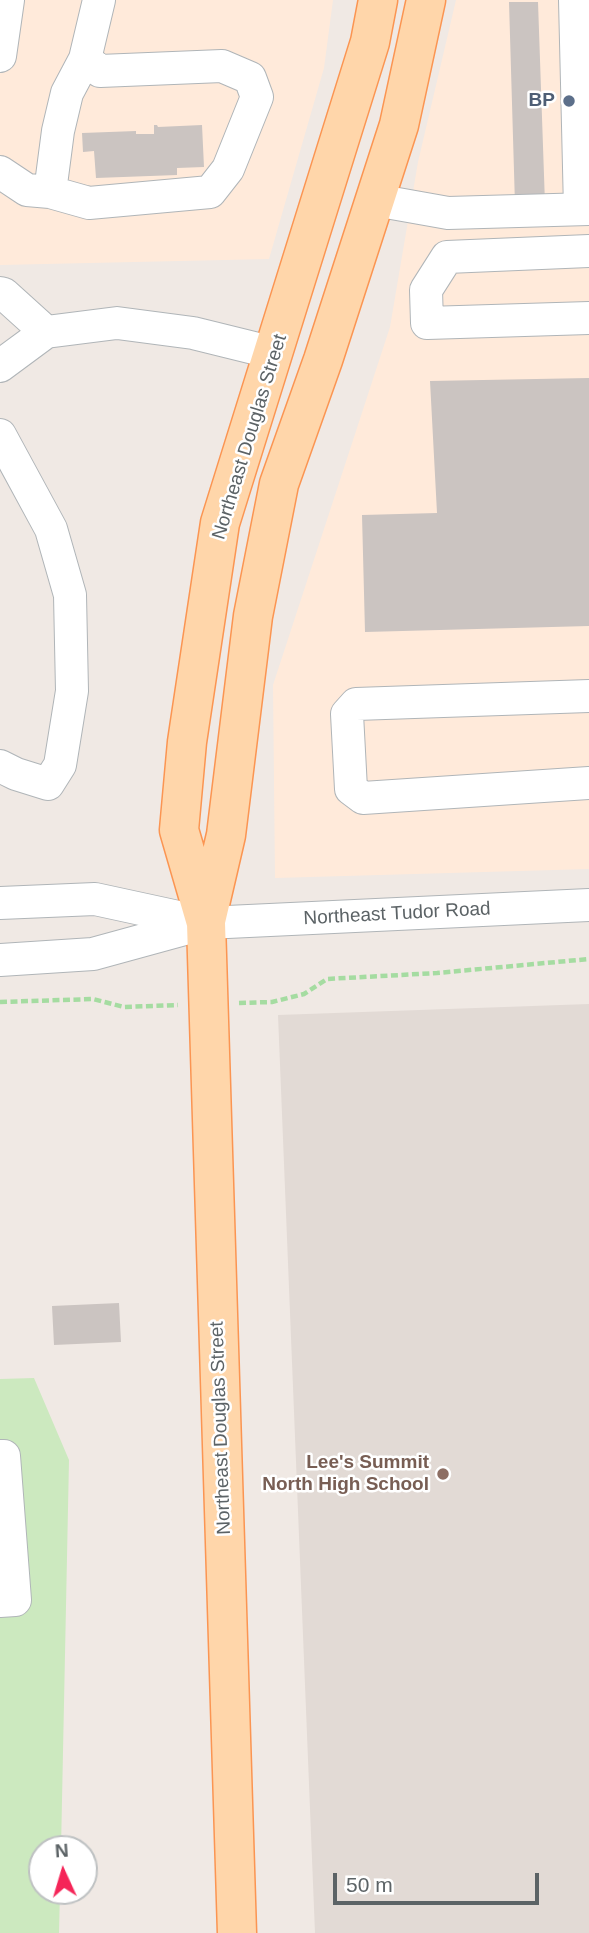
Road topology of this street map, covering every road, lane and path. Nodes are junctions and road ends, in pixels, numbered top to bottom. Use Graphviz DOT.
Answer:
graph roads {
  1 [pos="8,0"];
  2 [pos="99,0"];
  3 [pos="378,0"];
  4 [pos="426,0"];
  5 [pos="575,0"];
  6 [pos="0,57"];
  7 [pos="85,59"];
  8 [pos="0,173"];
  9 [pos="50,192"];
  10 [pos="375,200"];
  11 [pos="584,209"];
  12 [pos="589,251"];
  13 [pos="0,293"];
  14 [pos="589,318"];
  15 [pos="46,332"];
  16 [pos="274,353"];
  17 [pos="0,366"];
  18 [pos="0,435"];
  19 [pos="589,696"];
  20 [pos="0,765"];
  21 [pos="589,783"];
  22 [pos="0,903"];
  23 [pos="589,905"];
  24 [pos="206,923"];
  25 [pos="589,959"];
  26 [pos="0,960"];
  27 [pos="0,1002"];
  28 [pos="208,1004"];
  29 [pos="0,1456"];
  30 [pos="0,1601"];
  31 [pos="237,1933"];
  1 -- 6 [label="street"];
  2 -- 7 [label="street"];
  3 -- 16 [label="main road, Northeast Douglas Street"];
  4 -- 10 [label="main road, Northeast Douglas Street"];
  5 -- 11 [label="street"];
  7 -- 9 [label="street"];
  7 -- 9 [label="street"];
  8 -- 9 [label="street"];
  10 -- 11 [label="street"];
  10 -- 24 [label="main road, Northeast Douglas Street"];
  12 -- 14 [label="street"];
  13 -- 15 [label="street"];
  15 -- 16 [label="street"];
  15 -- 17 [label="street"];
  16 -- 24 [label="main road, Northeast Douglas Street"];
  18 -- 20 [label="street"];
  19 -- 21 [label="street"];
  22 -- 24 [label="street, Northeast Tudor Road"];
  23 -- 24 [label="street, Northeast Tudor Road"];
  24 -- 26 [label="street, Northeast Tudor Road"];
  24 -- 28 [label="main road, Northeast Douglas Street"];
  25 -- 28 [label="path"];
  27 -- 28 [label="path"];
  28 -- 31 [label="main road, Northeast Douglas Street"];
  29 -- 30 [label="street"];
}
